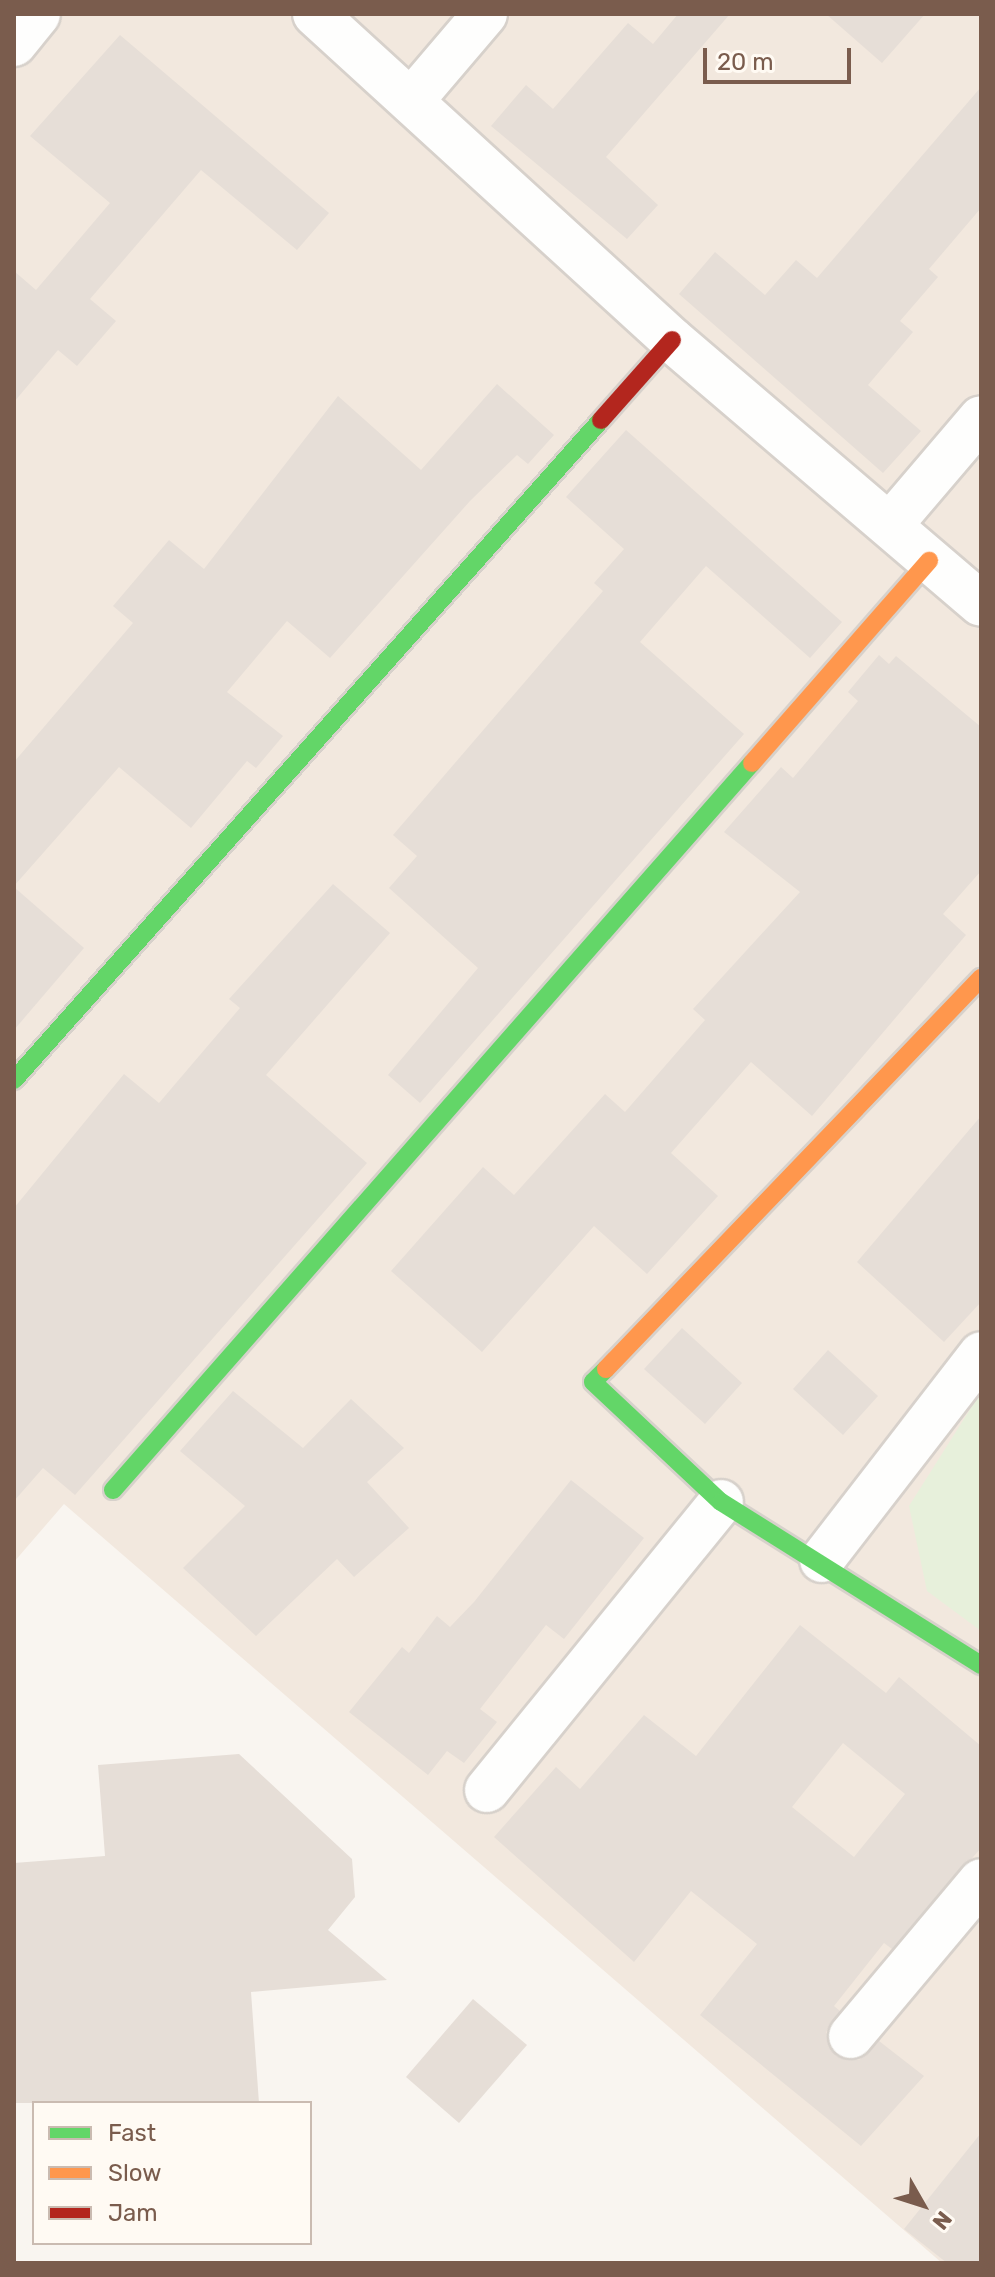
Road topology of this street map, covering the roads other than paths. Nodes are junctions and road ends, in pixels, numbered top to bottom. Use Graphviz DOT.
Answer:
graph roads {
  1 [pos="38,14"];
  2 [pos="315,14"];
  3 [pos="485,14"];
  4 [pos="14,44"];
  5 [pos="411,101"];
  6 [pos="672,340"];
  7 [pos="981,418"];
  8 [pos="890,525"];
  9 [pos="929,561"];
  10 [pos="981,604"];
  11 [pos="981,978"];
  12 [pos="14,1080"];
  13 [pos="981,1354"];
  14 [pos="113,1490"];
  15 [pos="721,1502"];
  16 [pos="822,1560"];
  17 [pos="981,1665"];
  18 [pos="487,1790"];
  19 [pos="981,1881"];
  20 [pos="851,2036"];
  1 -- 4 [label="street"];
  2 -- 5 [label="street"];
  3 -- 5 [label="street"];
  5 -- 6 [label="street"];
  6 -- 8 [label="street"];
  6 -- 12 [label="street"];
  7 -- 8 [label="street"];
  8 -- 9 [label="street"];
  9 -- 10 [label="street"];
  9 -- 14 [label="street"];
  11 -- 15 [label="street"];
  13 -- 16 [label="street"];
  15 -- 16 [label="street"];
  15 -- 18 [label="street"];
  16 -- 17 [label="street"];
  19 -- 20 [label="street"];
}
